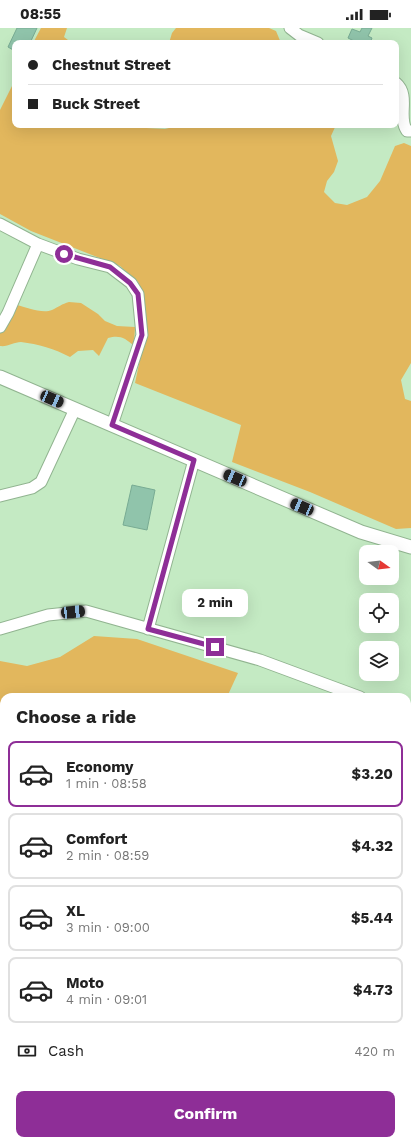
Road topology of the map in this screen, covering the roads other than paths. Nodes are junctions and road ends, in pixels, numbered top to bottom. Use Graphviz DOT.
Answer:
graph roads {
  1 [pos="290,28"];
  2 [pos="311,40"];
  3 [pos="399,88"];
  4 [pos="411,131"];
  5 [pos="0,224"];
  6 [pos="38,244"];
  7 [pos="0,326"];
  8 [pos="0,377"];
  9 [pos="75,409"];
  10 [pos="112,425"];
  11 [pos="194,460"];
  12 [pos="0,496"];
  13 [pos="411,547"];
  14 [pos="0,629"];
  15 [pos="148,629"];
  16 [pos="349,693"];
  1 -- 2 [label="street"];
  3 -- 4 [label="street"];
  5 -- 6 [label="street"];
  6 -- 7 [label="street"];
  6 -- 10 [label="street"];
  8 -- 9 [label="street"];
  9 -- 10 [label="street"];
  9 -- 12 [label="street"];
  10 -- 11 [label="street"];
  11 -- 13 [label="street"];
  11 -- 15 [label="street"];
  14 -- 15 [label="street"];
  15 -- 16 [label="street"];
}
